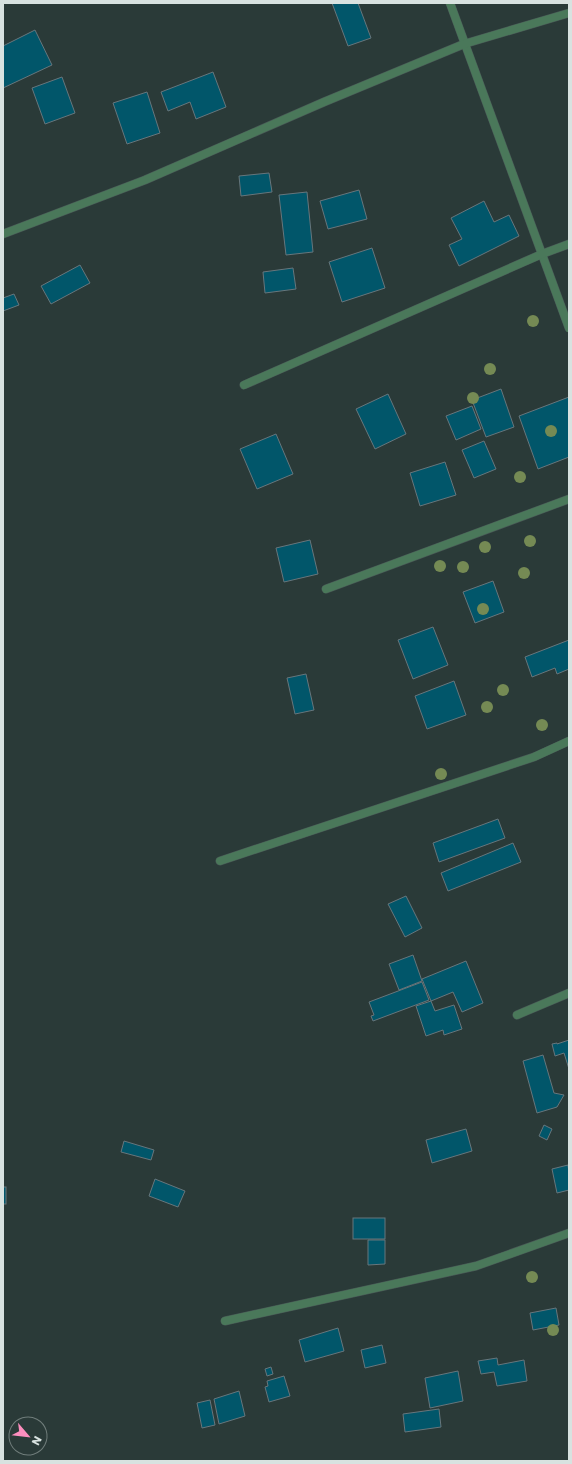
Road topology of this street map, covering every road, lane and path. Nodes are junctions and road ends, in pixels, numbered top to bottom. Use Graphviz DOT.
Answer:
graph roads {
  1 [pos="450,3"];
  2 [pos="569,13"];
  3 [pos="464,44"];
  4 [pos="3,234"];
  5 [pos="569,244"];
  6 [pos="542,254"];
  7 [pos="569,328"];
  8 [pos="244,385"];
  9 [pos="569,499"];
  10 [pos="326,589"];
  11 [pos="569,741"];
  12 [pos="220,861"];
  13 [pos="569,993"];
  14 [pos="517,1015"];
  15 [pos="569,1233"];
  16 [pos="225,1322"];
  1 -- 3 [label="street"];
  2 -- 3 [label="street"];
  3 -- 4 [label="street"];
  3 -- 6 [label="street"];
  5 -- 6 [label="street"];
  6 -- 7 [label="street"];
  6 -- 8 [label="street"];
  9 -- 10 [label="street"];
  11 -- 12 [label="street"];
  13 -- 14 [label="street"];
  15 -- 16 [label="street"];
}
